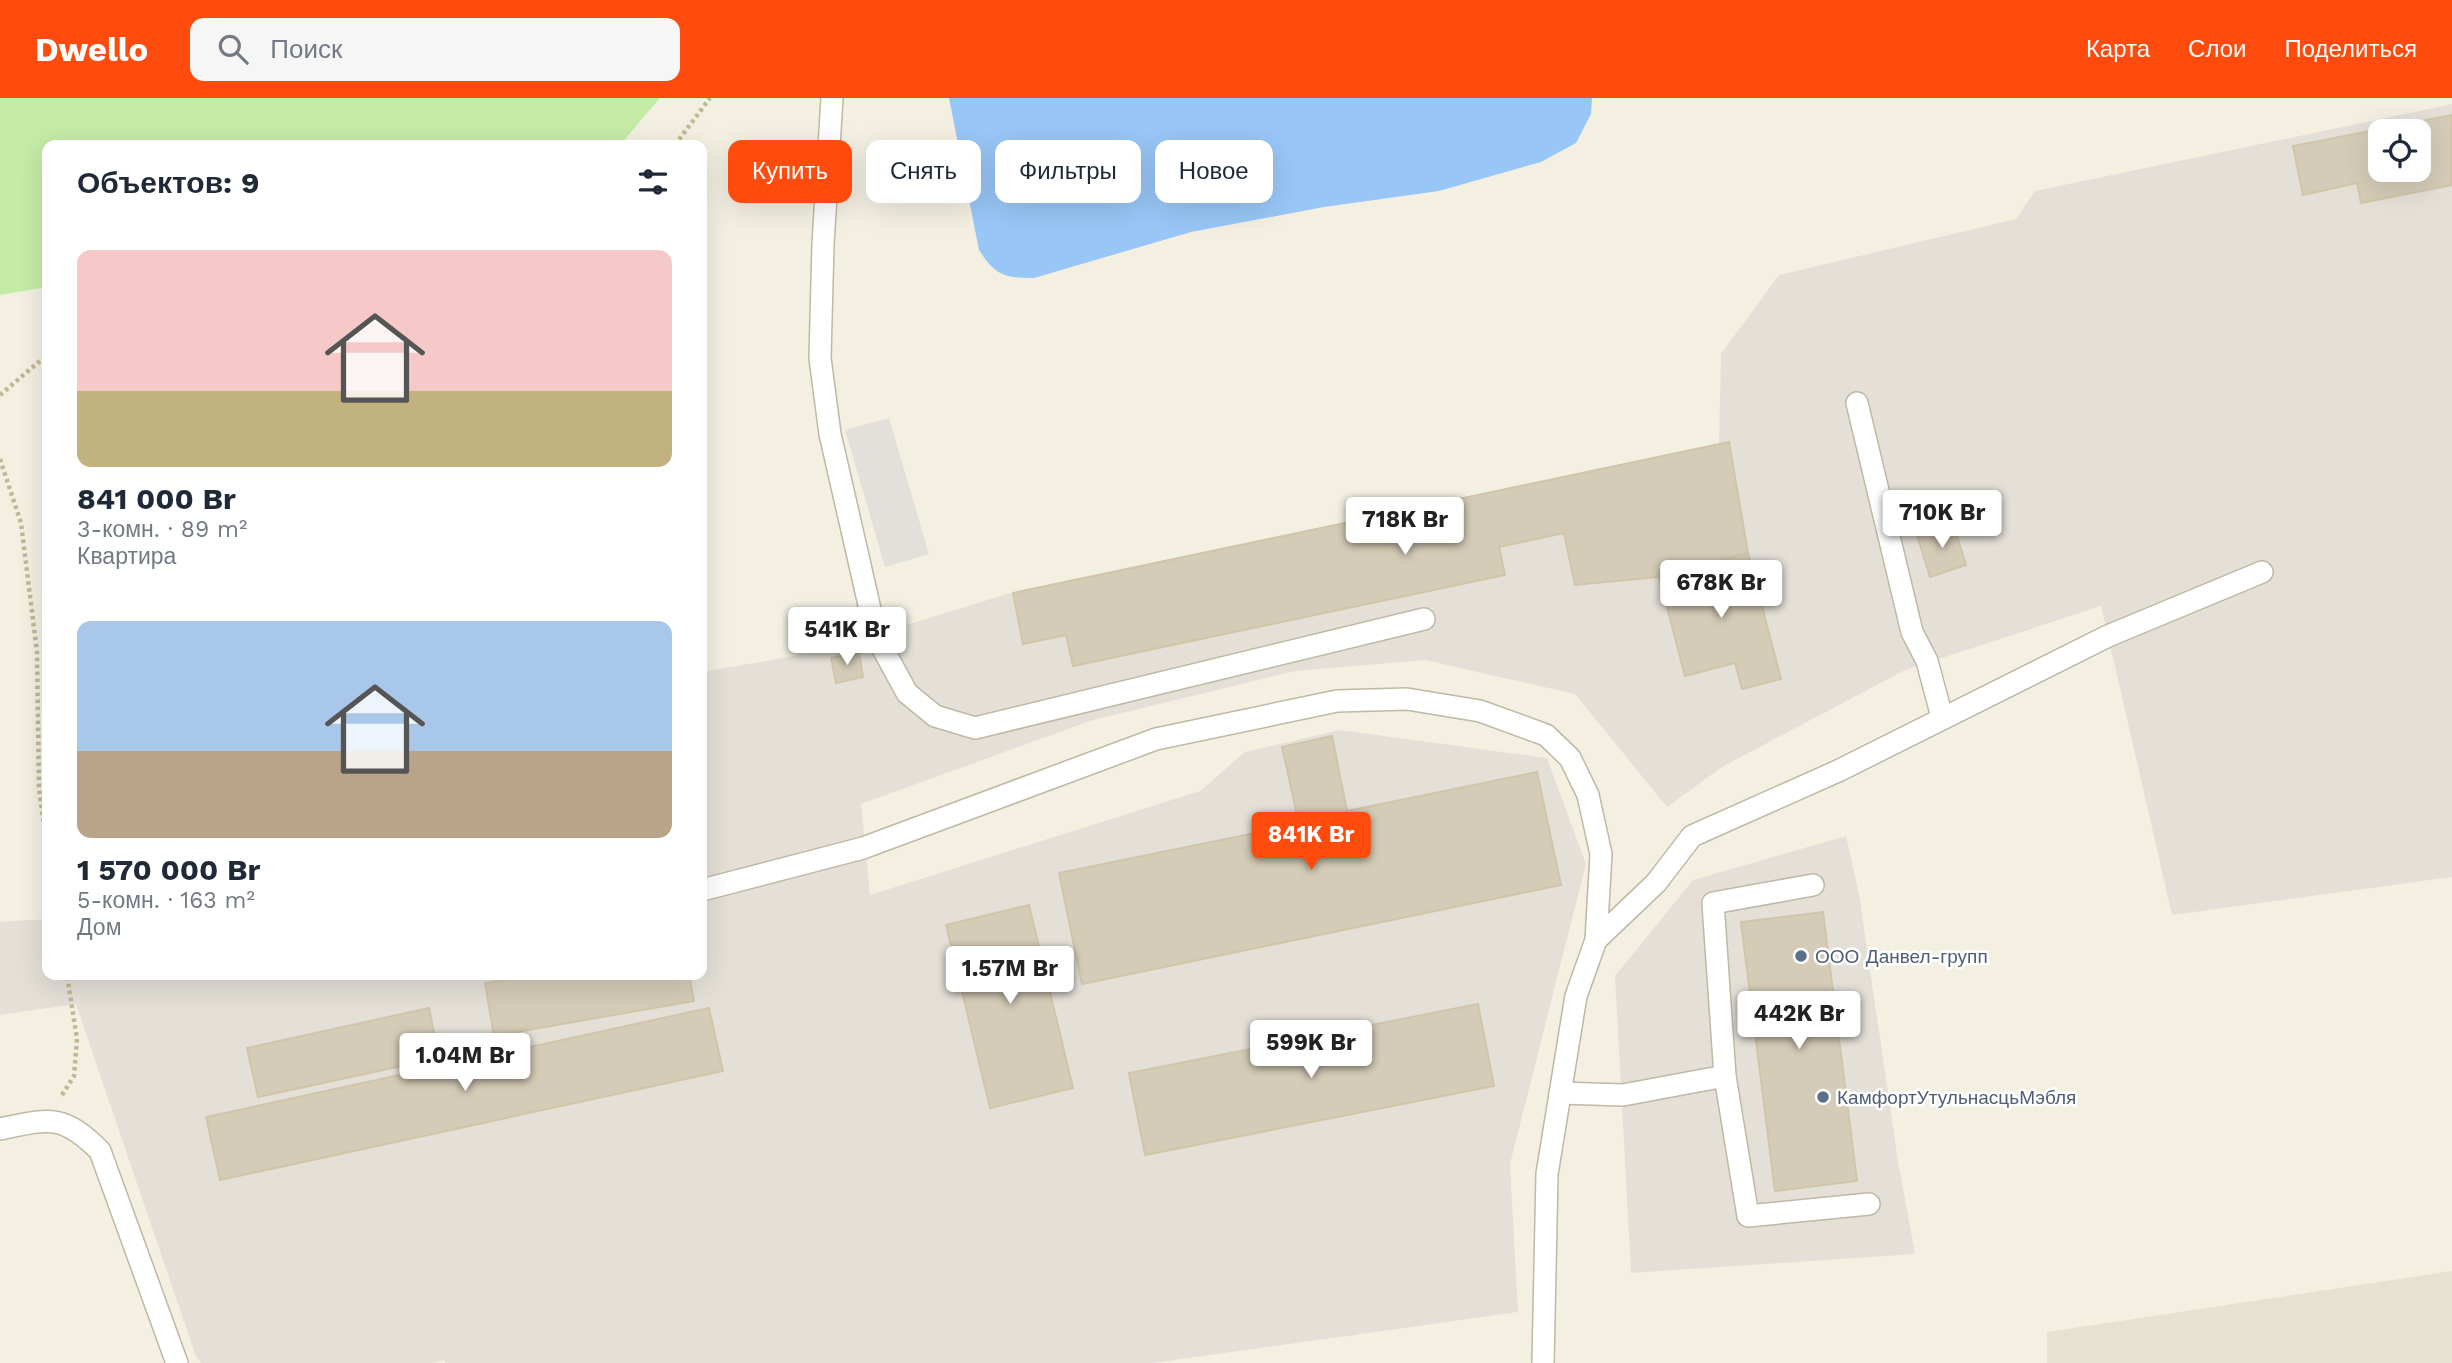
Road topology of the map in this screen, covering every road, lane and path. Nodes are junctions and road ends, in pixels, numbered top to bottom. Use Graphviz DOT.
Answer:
graph roads {
  1 [pos="710,98"];
  2 [pos="832,98"];
  3 [pos="679,140"];
  4 [pos="42,359"];
  5 [pos="0,395"];
  6 [pos="1857,403"];
  7 [pos="0,459"];
  8 [pos="2262,572"];
  9 [pos="1424,619"];
  10 [pos="1942,717"];
  11 [pos="42,810"];
  12 [pos="1813,885"];
  13 [pos="707,889"];
  14 [pos="1596,940"];
  15 [pos="68,980"];
  16 [pos="1725,1076"];
  17 [pos="1560,1093"];
  18 [pos="47,1119"];
  19 [pos="0,1129"];
  20 [pos="1869,1205"];
  21 [pos="177,1363"];
  22 [pos="1544,1363"];
  1 -- 3 [label="path"];
  2 -- 9 [label="lane"];
  4 -- 5 [label="path"];
  6 -- 10 [label="lane"];
  7 -- 11 [label="path"];
  8 -- 10 [label="lane"];
  10 -- 14 [label="lane"];
  12 -- 16 [label="lane"];
  13 -- 14 [label="lane"];
  14 -- 17 [label="lane"];
  15 -- 18 [label="path"];
  16 -- 17 [label="lane"];
  16 -- 20 [label="lane"];
  17 -- 22 [label="lane"];
  18 -- 19 [label="lane"];
  18 -- 21 [label="lane"];
}
